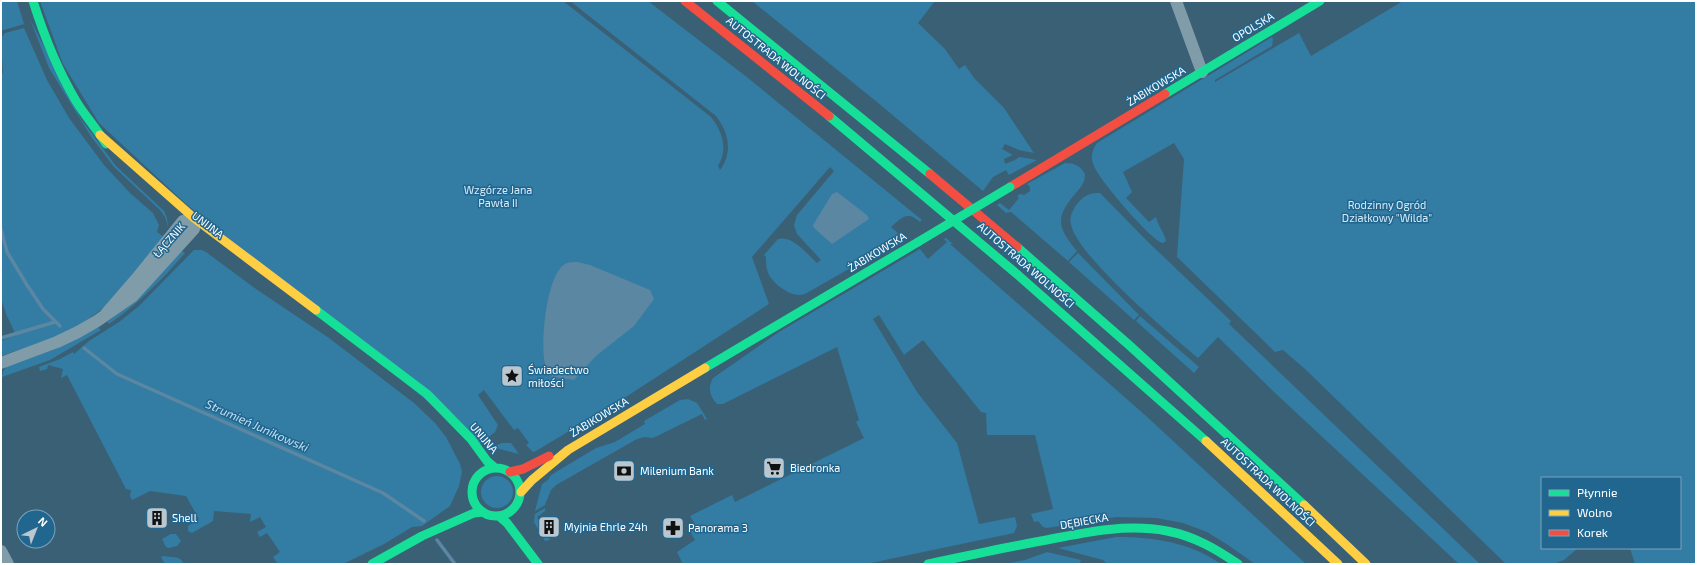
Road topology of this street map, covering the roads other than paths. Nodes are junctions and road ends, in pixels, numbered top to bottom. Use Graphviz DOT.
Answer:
graph roads {
  1 [pos="33,1"];
  2 [pos="685,1"];
  3 [pos="717,1"];
  4 [pos="1176,1"];
  5 [pos="1320,1"];
  6 [pos="1201,73"];
  7 [pos="100,135"];
  8 [pos="130,174"];
  9 [pos="187,221"];
  10 [pos="1,363"];
  11 [pos="456,424"];
  12 [pos="463,444"];
  13 [pos="568,450"];
  14 [pos="474,466"];
  15 [pos="495,468"];
  16 [pos="510,472"];
  17 [pos="477,477"];
  18 [pos="472,490"];
  19 [pos="521,492"];
  20 [pos="466,501"];
  21 [pos="483,512"];
  22 [pos="453,513"];
  23 [pos="499,516"];
  24 [pos="526,533"];
  25 [pos="422,536"];
  26 [pos="1,551"];
  27 [pos="538,563"];
  28 [pos="8,564"];
  29 [pos="372,564"];
  30 [pos="928,564"];
  31 [pos="1238,564"];
  32 [pos="1338,564"];
  33 [pos="1366,564"];
  1 -- 7 [label="main road, UNIJNA"];
  2 -- 32 [label="main road, AUTOSTRADA WOLNOŚCI"];
  3 -- 33 [label="main road, AUTOSTRADA WOLNOŚCI"];
  4 -- 6 [label="street"];
  5 -- 6 [label="main road, OPOLSKA"];
  6 -- 13 [label="main road, ŻABIKOWSKA, bridge"];
  7 -- 8 [label="main road, UNIJNA"];
  7 -- 9 [label="main road, UNIJNA"];
  9 -- 10 [label="street, ŁĄCZNIK"];
  9 -- 11 [label="main road, UNIJNA"];
  11 -- 12 [label="main road, UNIJNA"];
  11 -- 15 [label="main road, UNIJNA"];
  13 -- 16 [label="main road, ŻABIKOWSKA"];
  13 -- 19 [label="main road, ŻABIKOWSKA"];
  14 -- 17 [label="main road"];
  15 -- 16 [label="main road"];
  15 -- 17 [label="main road"];
  16 -- 19 [label="main road"];
  17 -- 18 [label="main road"];
  18 -- 20 [label="main road"];
  18 -- 21 [label="main road"];
  19 -- 23 [label="main road"];
  21 -- 23 [label="main road"];
  21 -- 25 [label="main road"];
  22 -- 25 [label="main road"];
  23 -- 27 [label="main road"];
  24 -- 27 [label="main road"];
  25 -- 29 [label="main road"];
  26 -- 28 [label="street"];
  30 -- 31 [label="main road, DĘBIECKA"];
}
